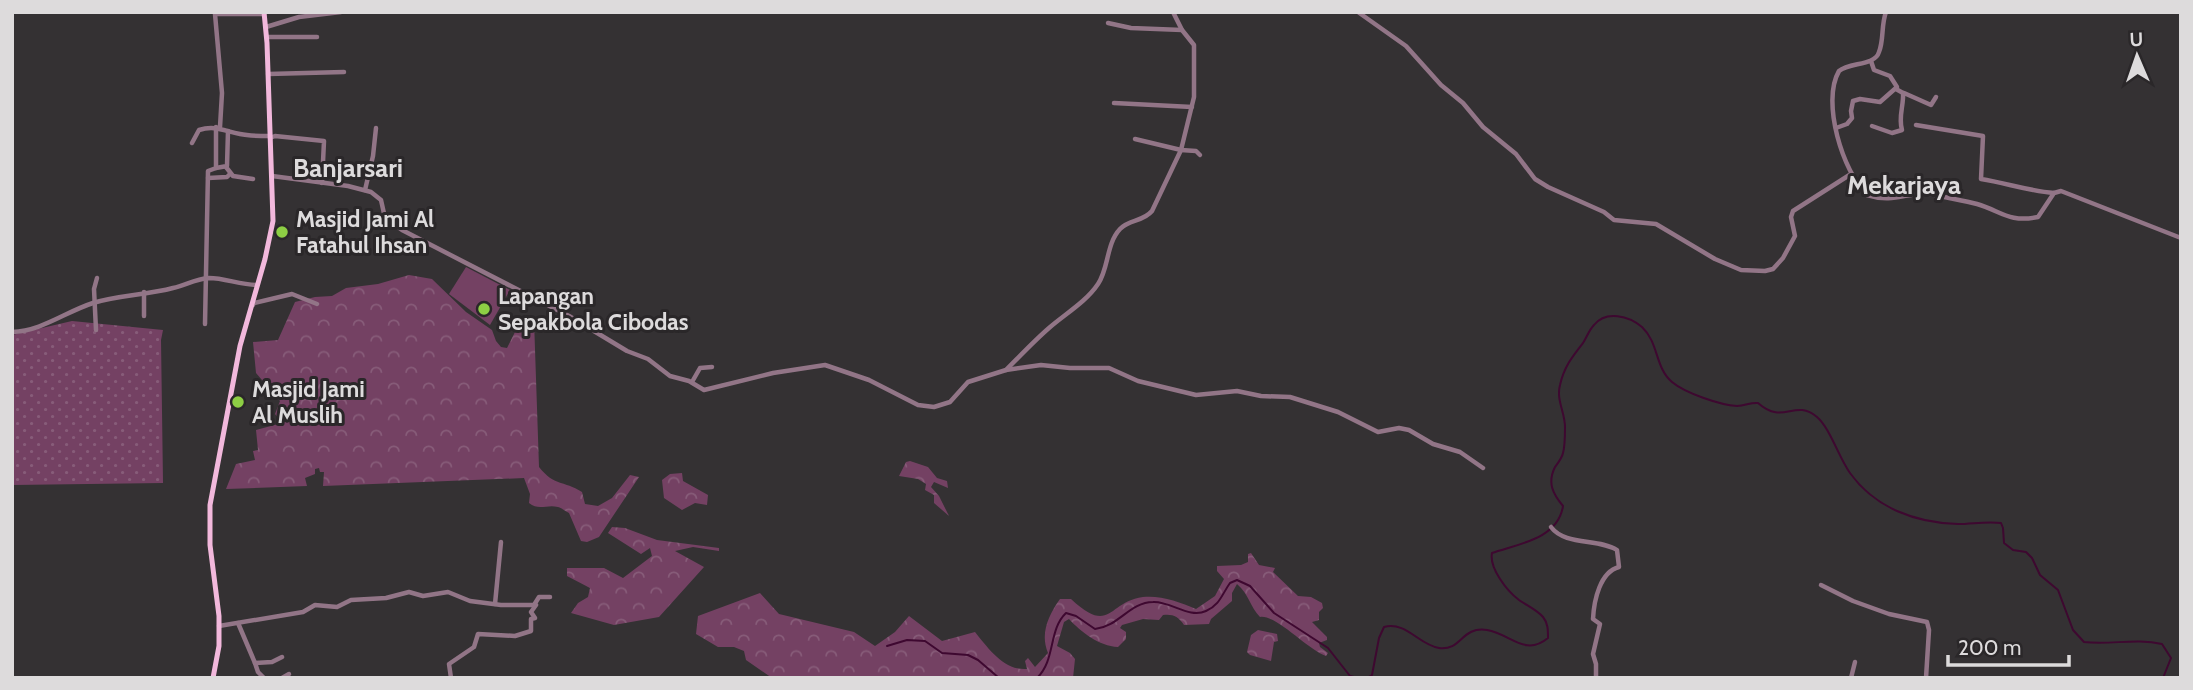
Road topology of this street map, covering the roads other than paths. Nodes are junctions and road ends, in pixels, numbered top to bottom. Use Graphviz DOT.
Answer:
graph roads {
  1 [pos="341,12"];
  2 [pos="1174,12"];
  3 [pos="1358,12"];
  4 [pos="1886,12"];
  5 [pos="215,13"];
  6 [pos="264,13"];
  7 [pos="1108,23"];
  8 [pos="266,27"];
  9 [pos="1182,30"];
  10 [pos="267,37"];
  11 [pos="317,37"];
  12 [pos="1871,61"];
  13 [pos="344,72"];
  14 [pos="268,74"];
  15 [pos="1896,89"];
  16 [pos="1903,93"];
  17 [pos="1936,97"];
  18 [pos="1114,103"];
  19 [pos="1192,107"];
  20 [pos="1916,125"];
  21 [pos="1872,126"];
  22 [pos="218,127"];
  23 [pos="376,128"];
  24 [pos="1836,128"];
  25 [pos="228,131"];
  26 [pos="270,138"];
  27 [pos="1135,139"];
  28 [pos="192,143"];
  29 [pos="1181,150"];
  30 [pos="1200,155"];
  31 [pos="226,167"];
  32 [pos="216,168"];
  33 [pos="230,174"];
  34 [pos="1851,174"];
  35 [pos="272,176"];
  36 [pos="208,178"];
  37 [pos="253,179"];
  38 [pos="323,183"];
  39 [pos="365,190"];
  40 [pos="2054,192"];
  41 [pos="2181,238"];
  42 [pos="97,278"];
  43 [pos="206,278"];
  44 [pos="257,285"];
  45 [pos="144,292"];
  46 [pos="95,303"];
  47 [pos="317,304"];
  48 [pos="249,310"];
  49 [pos="144,314"];
  50 [pos="205,324"];
  51 [pos="96,330"];
  52 [pos="12,332"];
  53 [pos="712,367"];
  54 [pos="1006,370"];
  55 [pos="692,382"];
  56 [pos="1483,467"];
  57 [pos="1551,527"];
  58 [pos="501,542"];
  59 [pos="1821,585"];
  60 [pos="550,597"];
  61 [pos="495,604"];
  62 [pos="536,604"];
  63 [pos="237,622"];
  64 [pos="219,626"];
  65 [pos="282,657"];
  66 [pos="1855,662"];
  67 [pos="255,663"];
  68 [pos="289,674"];
  69 [pos="213,678"];
  70 [pos="264,678"];
  71 [pos="282,678"];
  72 [pos="451,678"];
  73 [pos="1597,678"];
  74 [pos="1851,678"];
  75 [pos="1926,678"];
  1 -- 8 [label="street"];
  2 -- 9 [label="street"];
  3 -- 34 [label="street"];
  4 -- 12 [label="street"];
  5 -- 6 [label="street"];
  5 -- 22 [label="street"];
  6 -- 8 [label="main road"];
  7 -- 9 [label="street"];
  8 -- 10 [label="main road"];
  9 -- 19 [label="street"];
  10 -- 11 [label="street"];
  10 -- 14 [label="main road"];
  12 -- 15 [label="street"];
  12 -- 24 [label="street"];
  13 -- 14 [label="street"];
  14 -- 26 [label="main road"];
  15 -- 16 [label="street"];
  15 -- 24 [label="street"];
  16 -- 17 [label="street"];
  16 -- 21 [label="street"];
  18 -- 19 [label="street"];
  19 -- 29 [label="street"];
  20 -- 40 [label="street"];
  22 -- 25 [label="street"];
  22 -- 28 [label="street"];
  22 -- 32 [label="street"];
  23 -- 39 [label="street"];
  24 -- 34 [label="street"];
  25 -- 26 [label="street"];
  25 -- 31 [label="street"];
  26 -- 35 [label="main road"];
  26 -- 38 [label="street"];
  27 -- 29 [label="street"];
  29 -- 30 [label="street"];
  29 -- 54 [label="street"];
  31 -- 32 [label="street"];
  31 -- 33 [label="street"];
  32 -- 36 [label="street"];
  33 -- 36 [label="street"];
  33 -- 37 [label="street"];
  34 -- 40 [label="street"];
  35 -- 38 [label="street"];
  35 -- 44 [label="main road"];
  36 -- 43 [label="street"];
  38 -- 39 [label="street"];
  39 -- 55 [label="street"];
  40 -- 41 [label="street"];
  42 -- 46 [label="street"];
  43 -- 44 [label="street"];
  43 -- 45 [label="street"];
  43 -- 50 [label="street"];
  44 -- 48 [label="main road"];
  45 -- 46 [label="street"];
  45 -- 49 [label="street"];
  46 -- 51 [label="street"];
  46 -- 52 [label="street"];
  47 -- 48 [label="street"];
  48 -- 64 [label="main road"];
  53 -- 55 [label="street"];
  54 -- 55 [label="street"];
  54 -- 56 [label="street"];
  57 -- 73 [label="street"];
  58 -- 61 [label="street"];
  59 -- 75 [label="street"];
  60 -- 62 [label="street"];
  61 -- 62 [label="street"];
  61 -- 63 [label="street"];
  62 -- 72 [label="street"];
  63 -- 64 [label="street"];
  63 -- 67 [label="street"];
  64 -- 69 [label="main road"];
  65 -- 67 [label="street"];
  66 -- 74 [label="street"];
  67 -- 70 [label="street"];
  68 -- 71 [label="street"];
}
